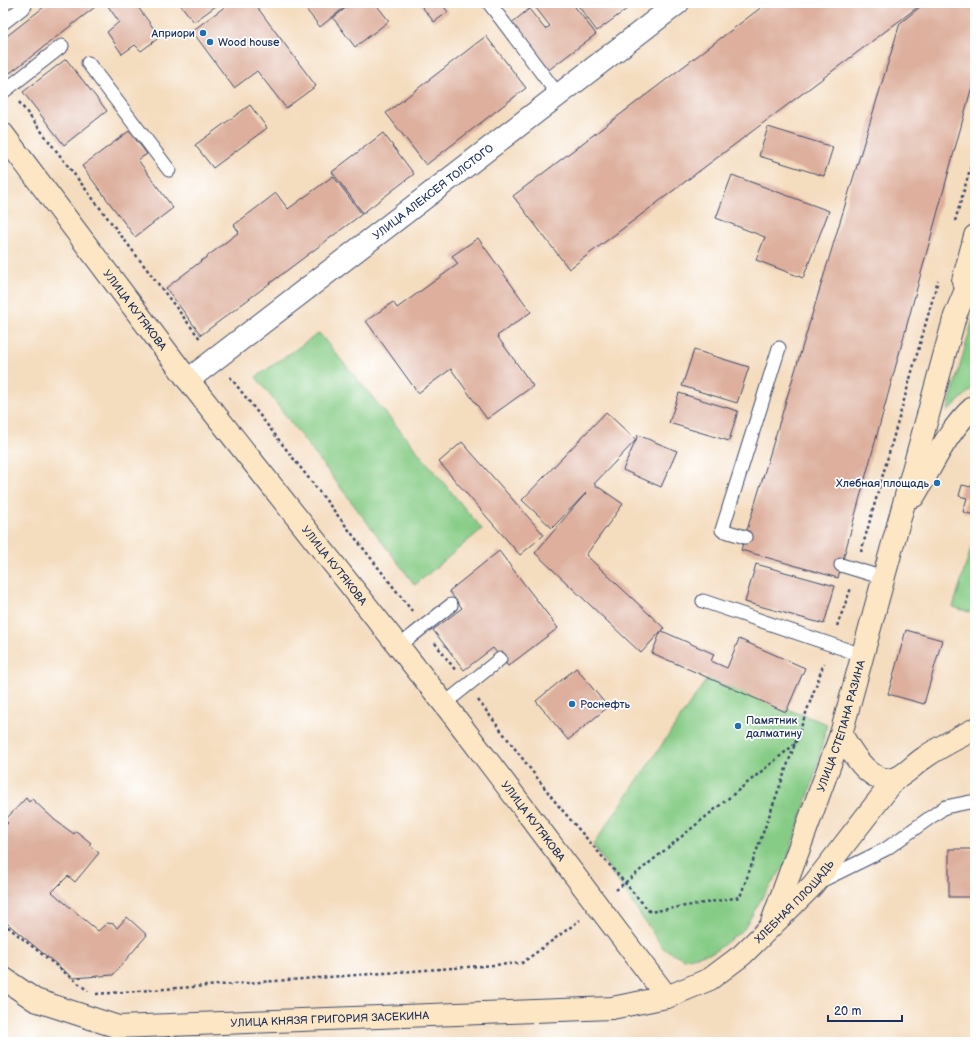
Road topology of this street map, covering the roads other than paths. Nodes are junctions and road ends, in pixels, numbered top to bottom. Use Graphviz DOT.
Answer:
graph roads {
  1 [pos="489,3"];
  2 [pos="678,3"];
  3 [pos="25,6"];
  4 [pos="3,23"];
  5 [pos="62,46"];
  6 [pos="88,63"];
  7 [pos="6,90"];
  8 [pos="559,96"];
  9 [pos="3,134"];
  10 [pos="168,170"];
  11 [pos="975,236"];
  12 [pos="975,268"];
  13 [pos="955,316"];
  14 [pos="779,348"];
  15 [pos="188,380"];
  16 [pos="975,406"];
  17 [pos="900,521"];
  18 [pos="745,537"];
  19 [pos="841,566"];
  20 [pos="884,578"];
  21 [pos="703,601"];
  22 [pos="451,606"];
  23 [pos="399,646"];
  24 [pos="862,655"];
  25 [pos="500,659"];
  26 [pos="444,704"];
  27 [pos="975,729"];
  28 [pos="841,734"];
  29 [pos="896,778"];
  30 [pos="975,801"];
  31 [pos="812,886"];
  32 [pos="770,927"];
  33 [pos="3,978"];
  34 [pos="668,997"];
  1 -- 8 [label="lane"];
  2 -- 8 [label="street, УЛИЦА АЛЕКСЕЯ ТОЛСТОГО"];
  3 -- 4 [label="lane"];
  5 -- 7 [label="lane"];
  6 -- 10 [label="lane"];
  8 -- 15 [label="street, УЛИЦА АЛЕКСЕЯ ТОЛСТОГО"];
  9 -- 15 [label="main road, УЛИЦА КУТЯКОВА"];
  11 -- 13 [label="main road"];
  12 -- 13 [label="main road"];
  13 -- 17 [label="main road"];
  14 -- 18 [label="lane"];
  15 -- 23 [label="main road, УЛИЦА КУТЯКОВА"];
  16 -- 17 [label="main road"];
  17 -- 20 [label="main road, УЛИЦА СТЕПАНА РАЗИНА"];
  19 -- 20 [label="lane"];
  20 -- 24 [label="main road, УЛИЦА СТЕПАНА РАЗИНА"];
  21 -- 24 [label="lane"];
  22 -- 23 [label="lane"];
  23 -- 26 [label="main road, УЛИЦА КУТЯКОВА"];
  24 -- 28 [label="main road, УЛИЦА СТЕПАНА РАЗИНА"];
  25 -- 26 [label="lane"];
  26 -- 34 [label="main road, УЛИЦА КУТЯКОВА"];
  27 -- 29 [label="main road, ХЛЕБНАЯ ПЛОЩАДЬ"];
  28 -- 29 [label="main road"];
  28 -- 32 [label="main road, УЛИЦА СТЕПАНА РАЗИНА"];
  29 -- 31 [label="main road, ХЛЕБНАЯ ПЛОЩАДЬ"];
  30 -- 31 [label="lane"];
  31 -- 32 [label="main road, ХЛЕБНАЯ ПЛОЩАДЬ"];
  32 -- 34 [label="main road, ХЛЕБНАЯ ПЛОЩАДЬ"];
  33 -- 34 [label="main road, УЛИЦА КНЯЗЯ ГРИГОРИЯ ЗАСЕКИНА"];
}
